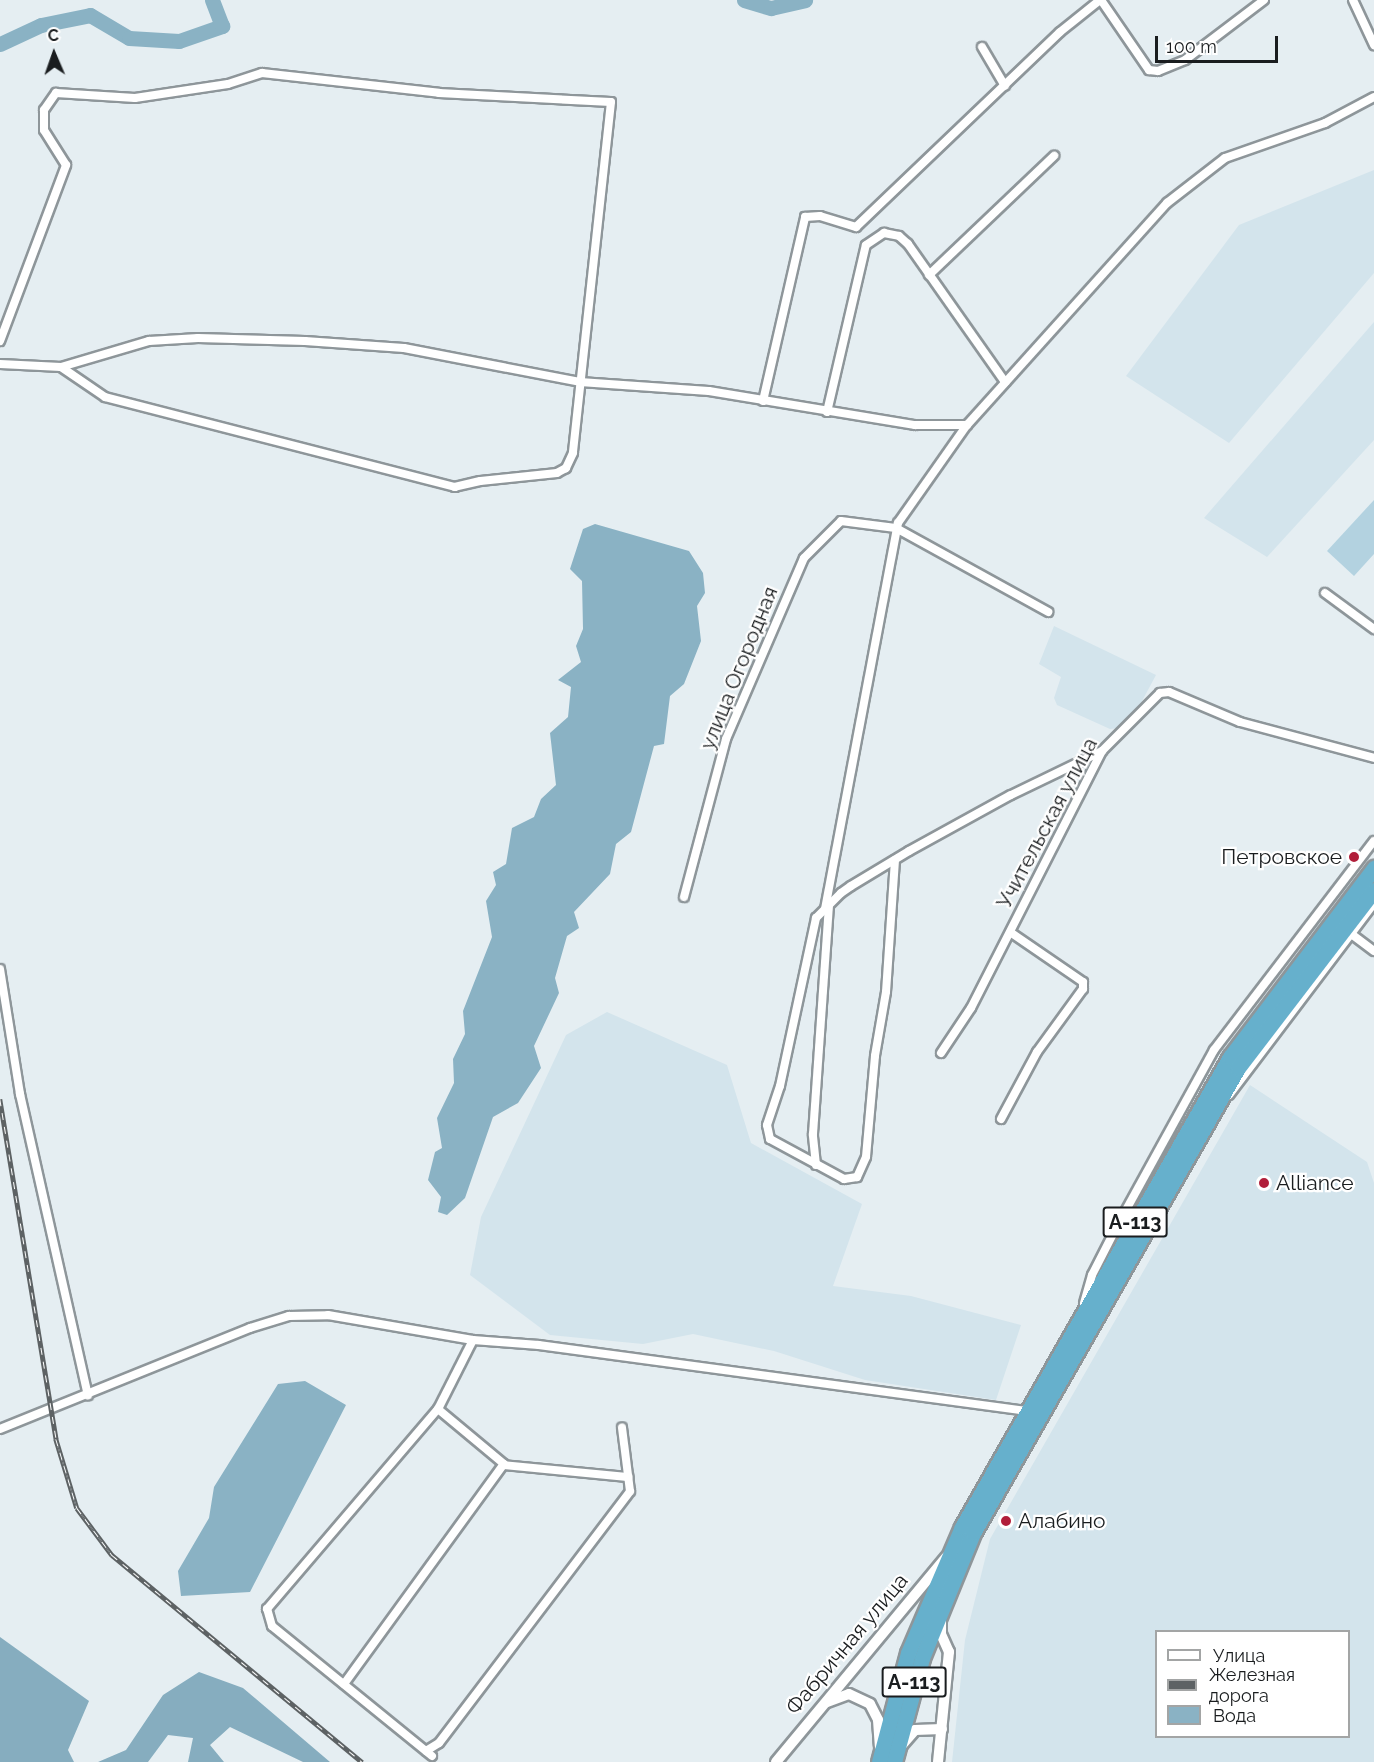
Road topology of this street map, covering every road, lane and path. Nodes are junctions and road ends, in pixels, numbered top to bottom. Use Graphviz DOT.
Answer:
graph roads {
  1 [pos="1100,0"];
  2 [pos="1264,0"];
  3 [pos="1353,0"];
  4 [pos="1374,45"];
  5 [pos="982,47"];
  6 [pos="1005,86"];
  7 [pos="1374,97"];
  8 [pos="1054,156"];
  9 [pos="929,275"];
  10 [pos="0,341"];
  11 [pos="0,364"];
  12 [pos="61,367"];
  13 [pos="580,382"];
  14 [pos="1005,382"];
  15 [pos="763,401"];
  16 [pos="827,412"];
  17 [pos="967,425"];
  18 [pos="896,528"];
  19 [pos="1325,592"];
  20 [pos="1048,612"];
  21 [pos="1374,629"];
  22 [pos="1102,751"];
  23 [pos="1374,758"];
  24 [pos="1374,841"];
  25 [pos="895,860"];
  26 [pos="1374,868"];
  27 [pos="1374,890"];
  28 [pos="684,897"];
  29 [pos="1374,903"];
  30 [pos="827,906"];
  31 [pos="1010,932"];
  32 [pos="1350,933"];
  33 [pos="1374,951"];
  34 [pos="0,969"];
  35 [pos="941,1053"];
  36 [pos="1208,1117"];
  37 [pos="1001,1119"];
  38 [pos="816,1165"];
  39 [pos="1078,1322"];
  40 [pos="473,1340"];
  41 [pos="88,1395"];
  42 [pos="438,1409"];
  43 [pos="1028,1411"];
  44 [pos="622,1428"];
  45 [pos="0,1429"];
  46 [pos="503,1465"];
  47 [pos="628,1478"];
  48 [pos="950,1553"];
  49 [pos="943,1605"];
  50 [pos="344,1684"];
  51 [pos="819,1707"];
  52 [pos="942,1728"];
  53 [pos="880,1757"];
  54 [pos="776,1762"];
  55 [pos="894,1762"];
  56 [pos="938,1762"];
  1 -- 2 [label="street"];
  1 -- 6 [label="street"];
  3 -- 4 [label="street"];
  5 -- 6 [label="street"];
  6 -- 15 [label="street"];
  7 -- 14 [label="street"];
  8 -- 9 [label="street"];
  9 -- 14 [label="street"];
  9 -- 16 [label="street"];
  10 -- 13 [label="street"];
  11 -- 12 [label="street"];
  12 -- 13 [label="street"];
  12 -- 13 [label="street"];
  13 -- 15 [label="street"];
  14 -- 17 [label="street"];
  15 -- 16 [label="street"];
  16 -- 17 [label="street"];
  17 -- 18 [label="street"];
  18 -- 20 [label="street"];
  18 -- 28 [label="street, улица Огородная"];
  18 -- 30 [label="street"];
  19 -- 21 [label="street"];
  22 -- 23 [label="street, Учительская улица"];
  22 -- 25 [label="street"];
  22 -- 31 [label="street, Учительская улица"];
  24 -- 39 [label="street"];
  25 -- 30 [label="street"];
  25 -- 38 [label="street"];
  26 -- 39 [label="highway, А-113"];
  27 -- 36 [label="highway, А-113"];
  29 -- 32 [label="street"];
  30 -- 38 [label="street"];
  30 -- 38 [label="street"];
  31 -- 35 [label="street, Учительская улица"];
  31 -- 37 [label="street"];
  32 -- 33 [label="street"];
  32 -- 36 [label="street"];
  34 -- 41 [label="street"];
  36 -- 49 [label="highway, А-113"];
  39 -- 43 [label="highway, А-113"];
  40 -- 41 [label="street"];
  40 -- 42 [label="street"];
  40 -- 43 [label="street"];
  41 -- 45 [label="street"];
  42 -- 46 [label="street"];
  42 -- 50 [label="street"];
  43 -- 48 [label="highway, А-113"];
  44 -- 47 [label="street"];
  46 -- 47 [label="street"];
  46 -- 50 [label="street"];
  47 -- 50 [label="street"];
  48 -- 51 [label="street, Фабричная улица"];
  48 -- 53 [label="highway, А-113"];
  49 -- 52 [label="street"];
  49 -- 55 [label="highway, А-113"];
  51 -- 53 [label="street"];
  51 -- 54 [label="street, Фабричная улица"];
  52 -- 55 [label="street"];
  52 -- 56 [label="street"];
}
